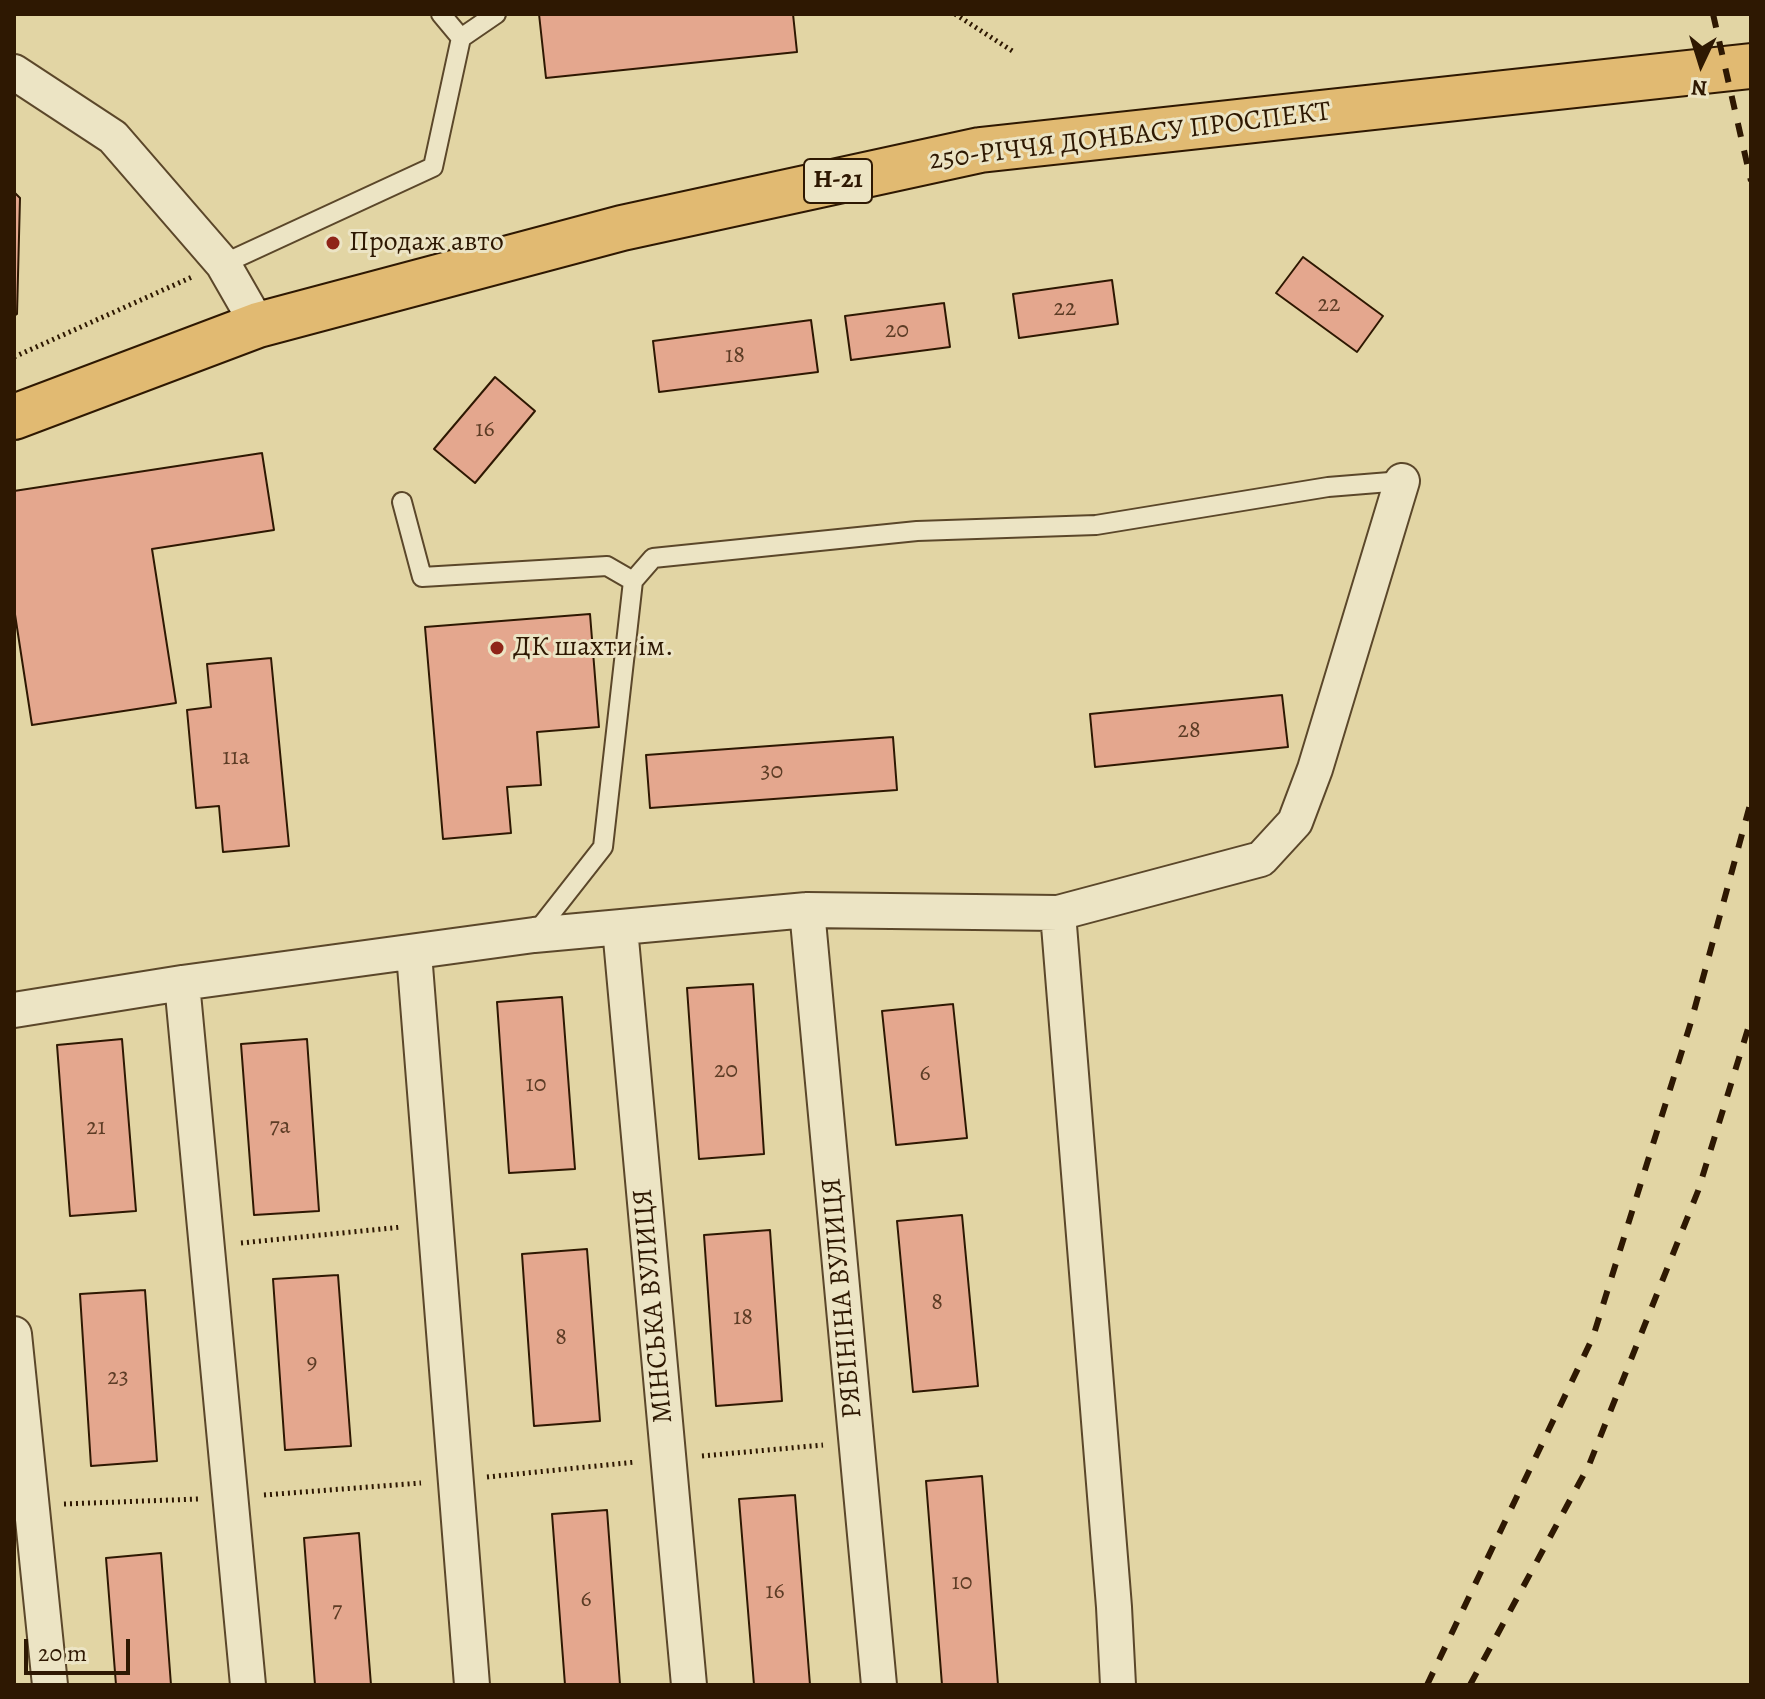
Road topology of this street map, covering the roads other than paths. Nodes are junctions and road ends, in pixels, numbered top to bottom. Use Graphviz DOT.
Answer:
graph roads {
  1 [pos="441,14"];
  2 [pos="496,14"];
  3 [pos="461,38"];
  4 [pos="1751,66"];
  5 [pos="14,72"];
  6 [pos="223,264"];
  7 [pos="258,325"];
  8 [pos="14,417"];
  9 [pos="1402,481"];
  10 [pos="402,502"];
  11 [pos="633,581"];
  12 [pos="807,910"];
  13 [pos="1058,913"];
  14 [pos="620,928"];
  15 [pos="534,935"];
  16 [pos="414,953"];
  17 [pos="182,983"];
  18 [pos="14,1010"];
  19 [pos="14,1334"];
  20 [pos="50,1685"];
  21 [pos="248,1685"];
  22 [pos="472,1685"];
  23 [pos="689,1685"];
  24 [pos="879,1685"];
  25 [pos="1118,1685"];
  1 -- 3 [label="lane"];
  2 -- 3 [label="lane"];
  3 -- 6 [label="lane"];
  4 -- 7 [label="main road, 250-РІЧЧЯ ДОНБАСУ ПРОСПЕКТ / Н-21"];
  5 -- 6 [label="street"];
  6 -- 7 [label="street"];
  7 -- 8 [label="main road, 250-РІЧЧЯ ДОНБАСУ ПРОСПЕКТ / Н-21"];
  9 -- 11 [label="lane"];
  9 -- 13 [label="street"];
  10 -- 11 [label="lane"];
  11 -- 15 [label="lane"];
  12 -- 13 [label="street"];
  12 -- 14 [label="street"];
  12 -- 24 [label="street, РЯБІНІНА ВУЛИЦЯ"];
  13 -- 25 [label="street"];
  14 -- 15 [label="street"];
  14 -- 23 [label="street, МІНСЬКА ВУЛИЦЯ"];
  15 -- 16 [label="street"];
  16 -- 17 [label="street"];
  16 -- 22 [label="street"];
  17 -- 18 [label="street"];
  17 -- 21 [label="street"];
  19 -- 20 [label="street"];
}
